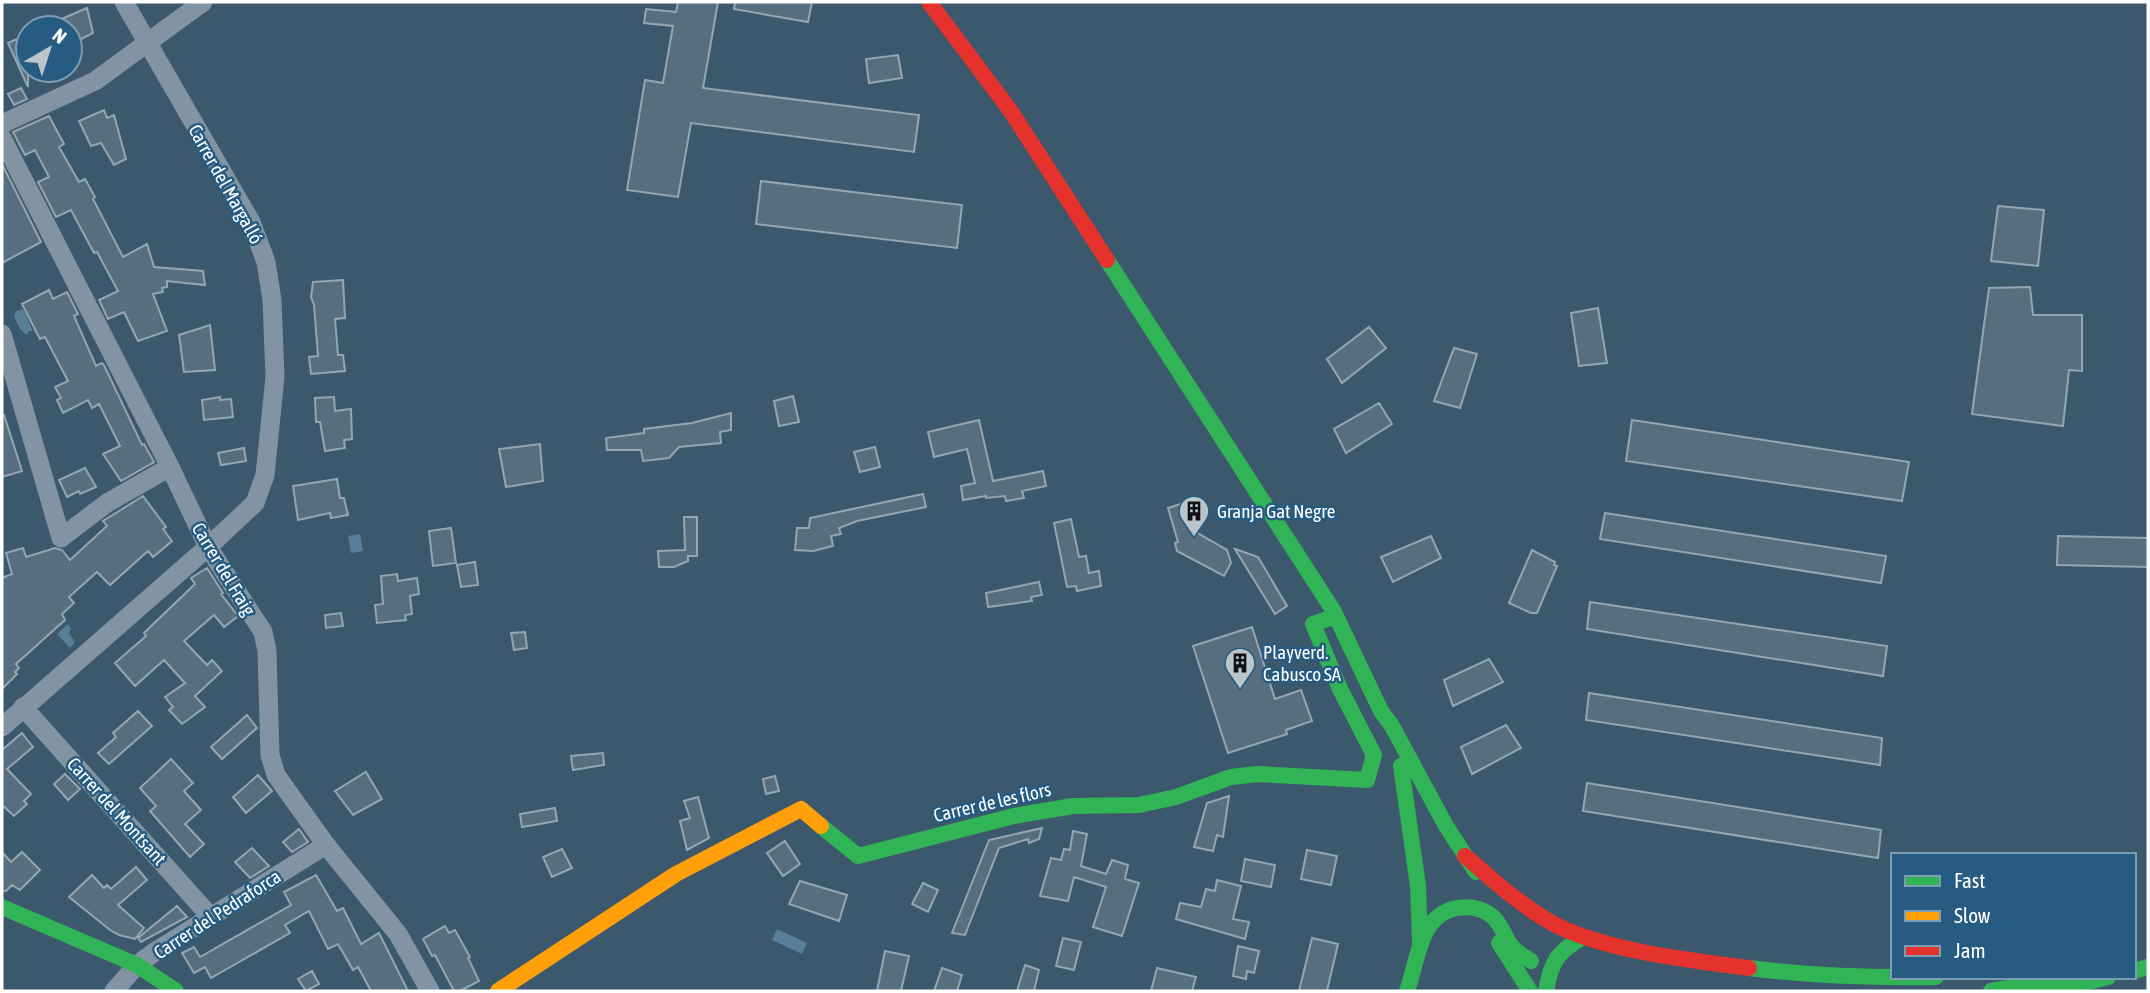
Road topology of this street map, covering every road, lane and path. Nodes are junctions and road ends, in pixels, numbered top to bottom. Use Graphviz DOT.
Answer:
graph roads {
  1 [pos="124,2"];
  2 [pos="203,2"];
  3 [pos="929,2"];
  4 [pos="147,44"];
  5 [pos="2,124"];
  6 [pos="2,138"];
  7 [pos="2,334"];
  8 [pos="170,467"];
  9 [pos="208,547"];
  10 [pos="1336,616"];
  11 [pos="23,707"];
  12 [pos="1381,711"];
  13 [pos="2,727"];
  14 [pos="1401,766"];
  15 [pos="326,845"];
  16 [pos="1465,856"];
  17 [pos="2,907"];
  18 [pos="1477,907"];
  19 [pos="210,916"];
  20 [pos="1583,937"];
  21 [pos="1420,943"];
  22 [pos="1531,961"];
  23 [pos="136,965"];
  24 [pos="1891,978"];
  25 [pos="2061,979"];
  26 [pos="2100,979"];
  27 [pos="1548,989"];
  28 [pos="114,991"];
  29 [pos="176,991"];
  30 [pos="430,991"];
  31 [pos="498,991"];
  32 [pos="1407,991"];
  33 [pos="1530,991"];
  34 [pos="1991,991"];
  35 [pos="2051,991"];
  1 -- 4 [label="street, Carrer del Margalló"];
  2 -- 4 [label="street"];
  3 -- 10 [label="main road"];
  4 -- 5 [label="street"];
  4 -- 9 [label="street, Carrer del Margalló"];
  6 -- 8 [label="street, Carrer del Fraig"];
  7 -- 8 [label="street"];
  8 -- 9 [label="street, Carrer del Fraig"];
  9 -- 11 [label="street, Carrer del Margalló"];
  9 -- 15 [label="street, Carrer del Fraig"];
  10 -- 12 [label="main road"];
  10 -- 31 [label="main road, Carrer de les flors"];
  11 -- 13 [label="street, Carrer del Margalló"];
  11 -- 19 [label="street, Carrer del Montsant"];
  12 -- 14 [label="main road"];
  12 -- 16 [label="main road"];
  14 -- 18 [label="main road"];
  14 -- 21 [label="main road"];
  15 -- 19 [label="street, Carrer del Pedraforca"];
  15 -- 30 [label="street, Carrer del Fraig"];
  16 -- 20 [label="main road"];
  16 -- 22 [label="main road"];
  17 -- 23 [label="main road"];
  18 -- 21 [label="main road"];
  18 -- 22 [label="main road"];
  18 -- 33 [label="main road"];
  19 -- 23 [label="street, Carrer del Pedraforca"];
  20 -- 24 [label="main road"];
  20 -- 27 [label="main road"];
  21 -- 32 [label="main road"];
  22 -- 27 [label="main road"];
  23 -- 28 [label="street, Carrer del Pedraforca"];
  23 -- 29 [label="main road"];
  25 -- 34 [label="main road"];
  26 -- 35 [label="main road"];
}
